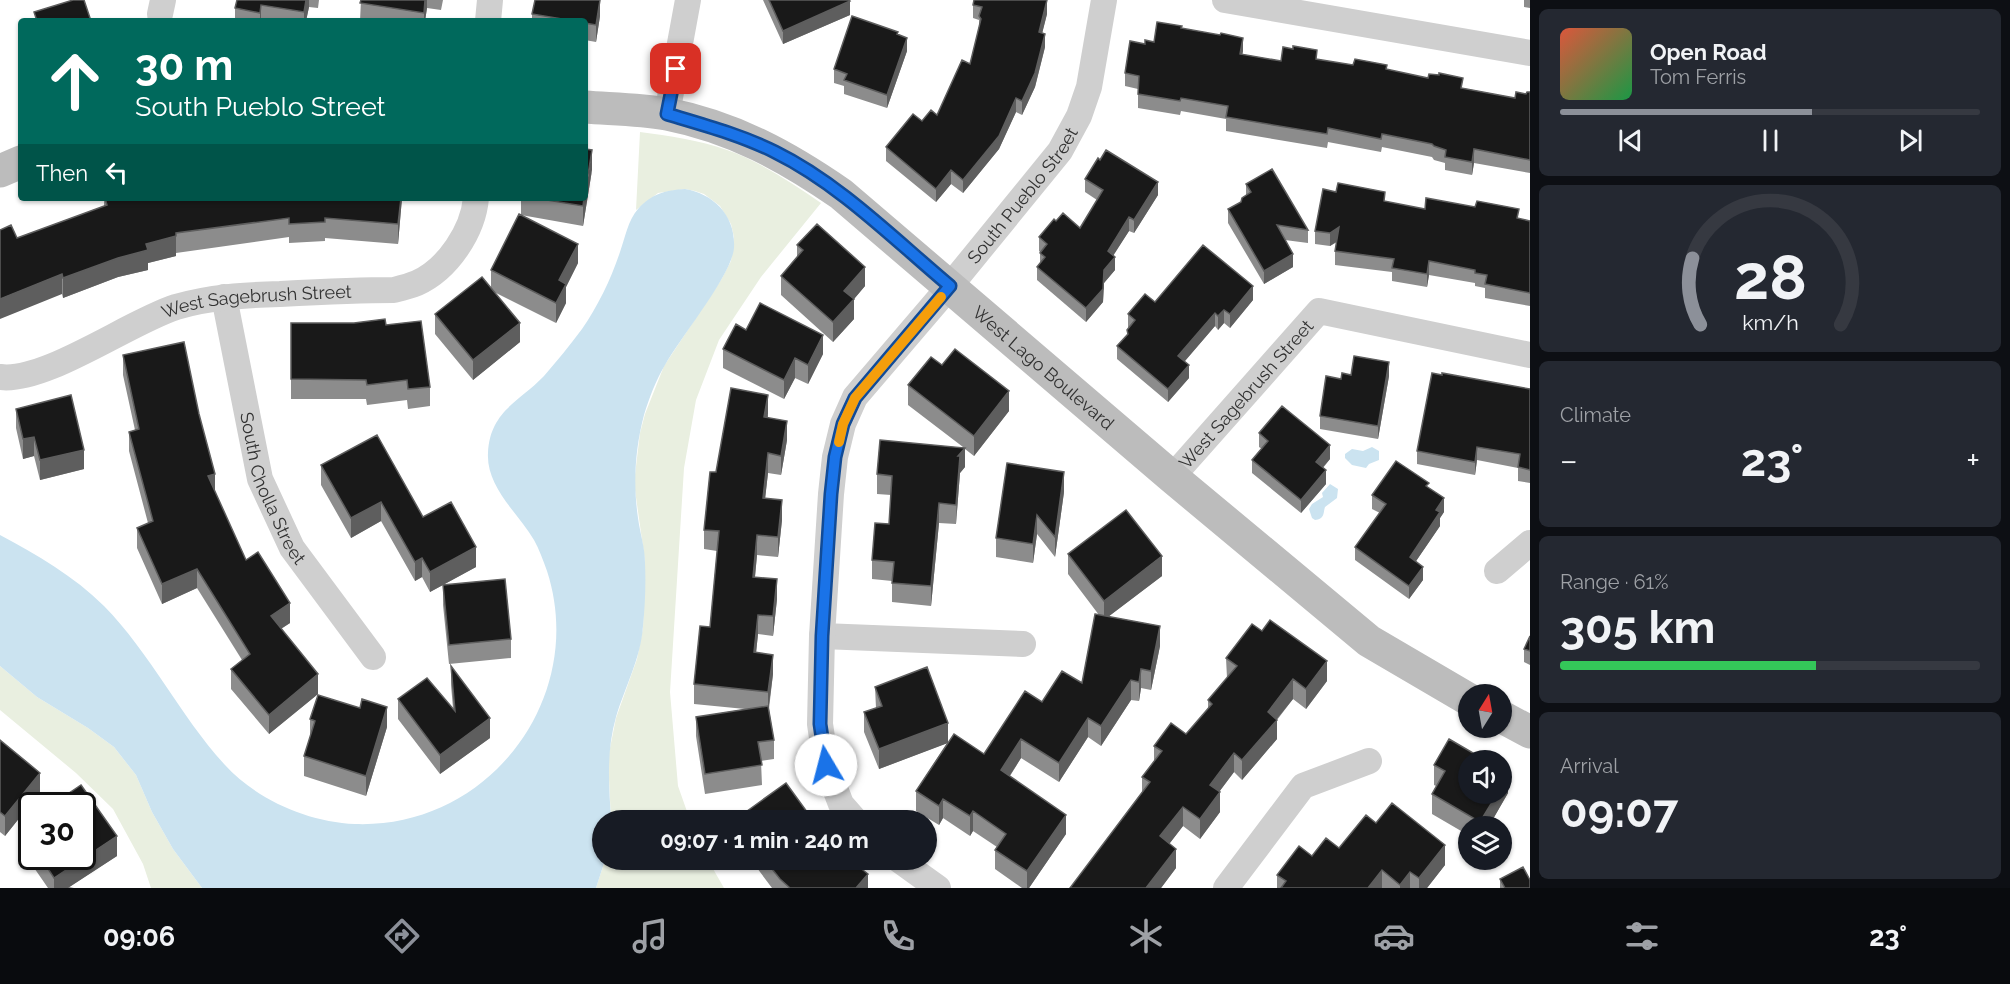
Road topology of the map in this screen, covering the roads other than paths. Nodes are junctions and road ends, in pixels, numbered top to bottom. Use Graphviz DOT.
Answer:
graph roads {
  1 [pos="490,0"];
  2 [pos="688,0"];
  3 [pos="1104,0"];
  4 [pos="1225,0"];
  5 [pos="488,18"];
  6 [pos="1530,53"];
  7 [pos="588,107"];
  8 [pos="667,114"];
  9 [pos="18,163"];
  10 [pos="0,171"];
  11 [pos="476,201"];
  12 [pos="950,286"];
  13 [pos="224,297"];
  14 [pos="1530,355"];
  15 [pos="0,377"];
  16 [pos="1172,477"];
  17 [pos="1530,543"];
  18 [pos="1497,571"];
  19 [pos="822,636"];
  20 [pos="1023,644"];
  21 [pos="373,657"];
  22 [pos="1458,693"];
  23 [pos="1512,722"];
  24 [pos="1530,732"];
  25 [pos="1369,761"];
  26 [pos="846,810"];
  27 [pos="913,870"];
  28 [pos="938,888"];
  29 [pos="1226,888"];
  1 -- 5 [label="street"];
  2 -- 8 [label="street"];
  3 -- 12 [label="street, South Pueblo Street"];
  4 -- 6 [label="street"];
  7 -- 8 [label="street, West Lago Boulevard"];
  8 -- 12 [label="street, West Lago Boulevard"];
  9 -- 10 [label="street"];
  11 -- 13 [label="street, West Sagebrush Street"];
  12 -- 16 [label="street, West Lago Boulevard"];
  12 -- 19 [label="street, South Pueblo Street"];
  13 -- 15 [label="street, West Sagebrush Street"];
  13 -- 21 [label="street, South Cholla Street"];
  14 -- 16 [label="street, West Sagebrush Street"];
  16 -- 22 [label="street, West Lago Boulevard"];
  17 -- 18 [label="street"];
  19 -- 20 [label="street"];
  19 -- 26 [label="street, South Pueblo Street"];
  23 -- 24 [label="street"];
  25 -- 29 [label="street"];
  27 -- 28 [label="street"];
}
